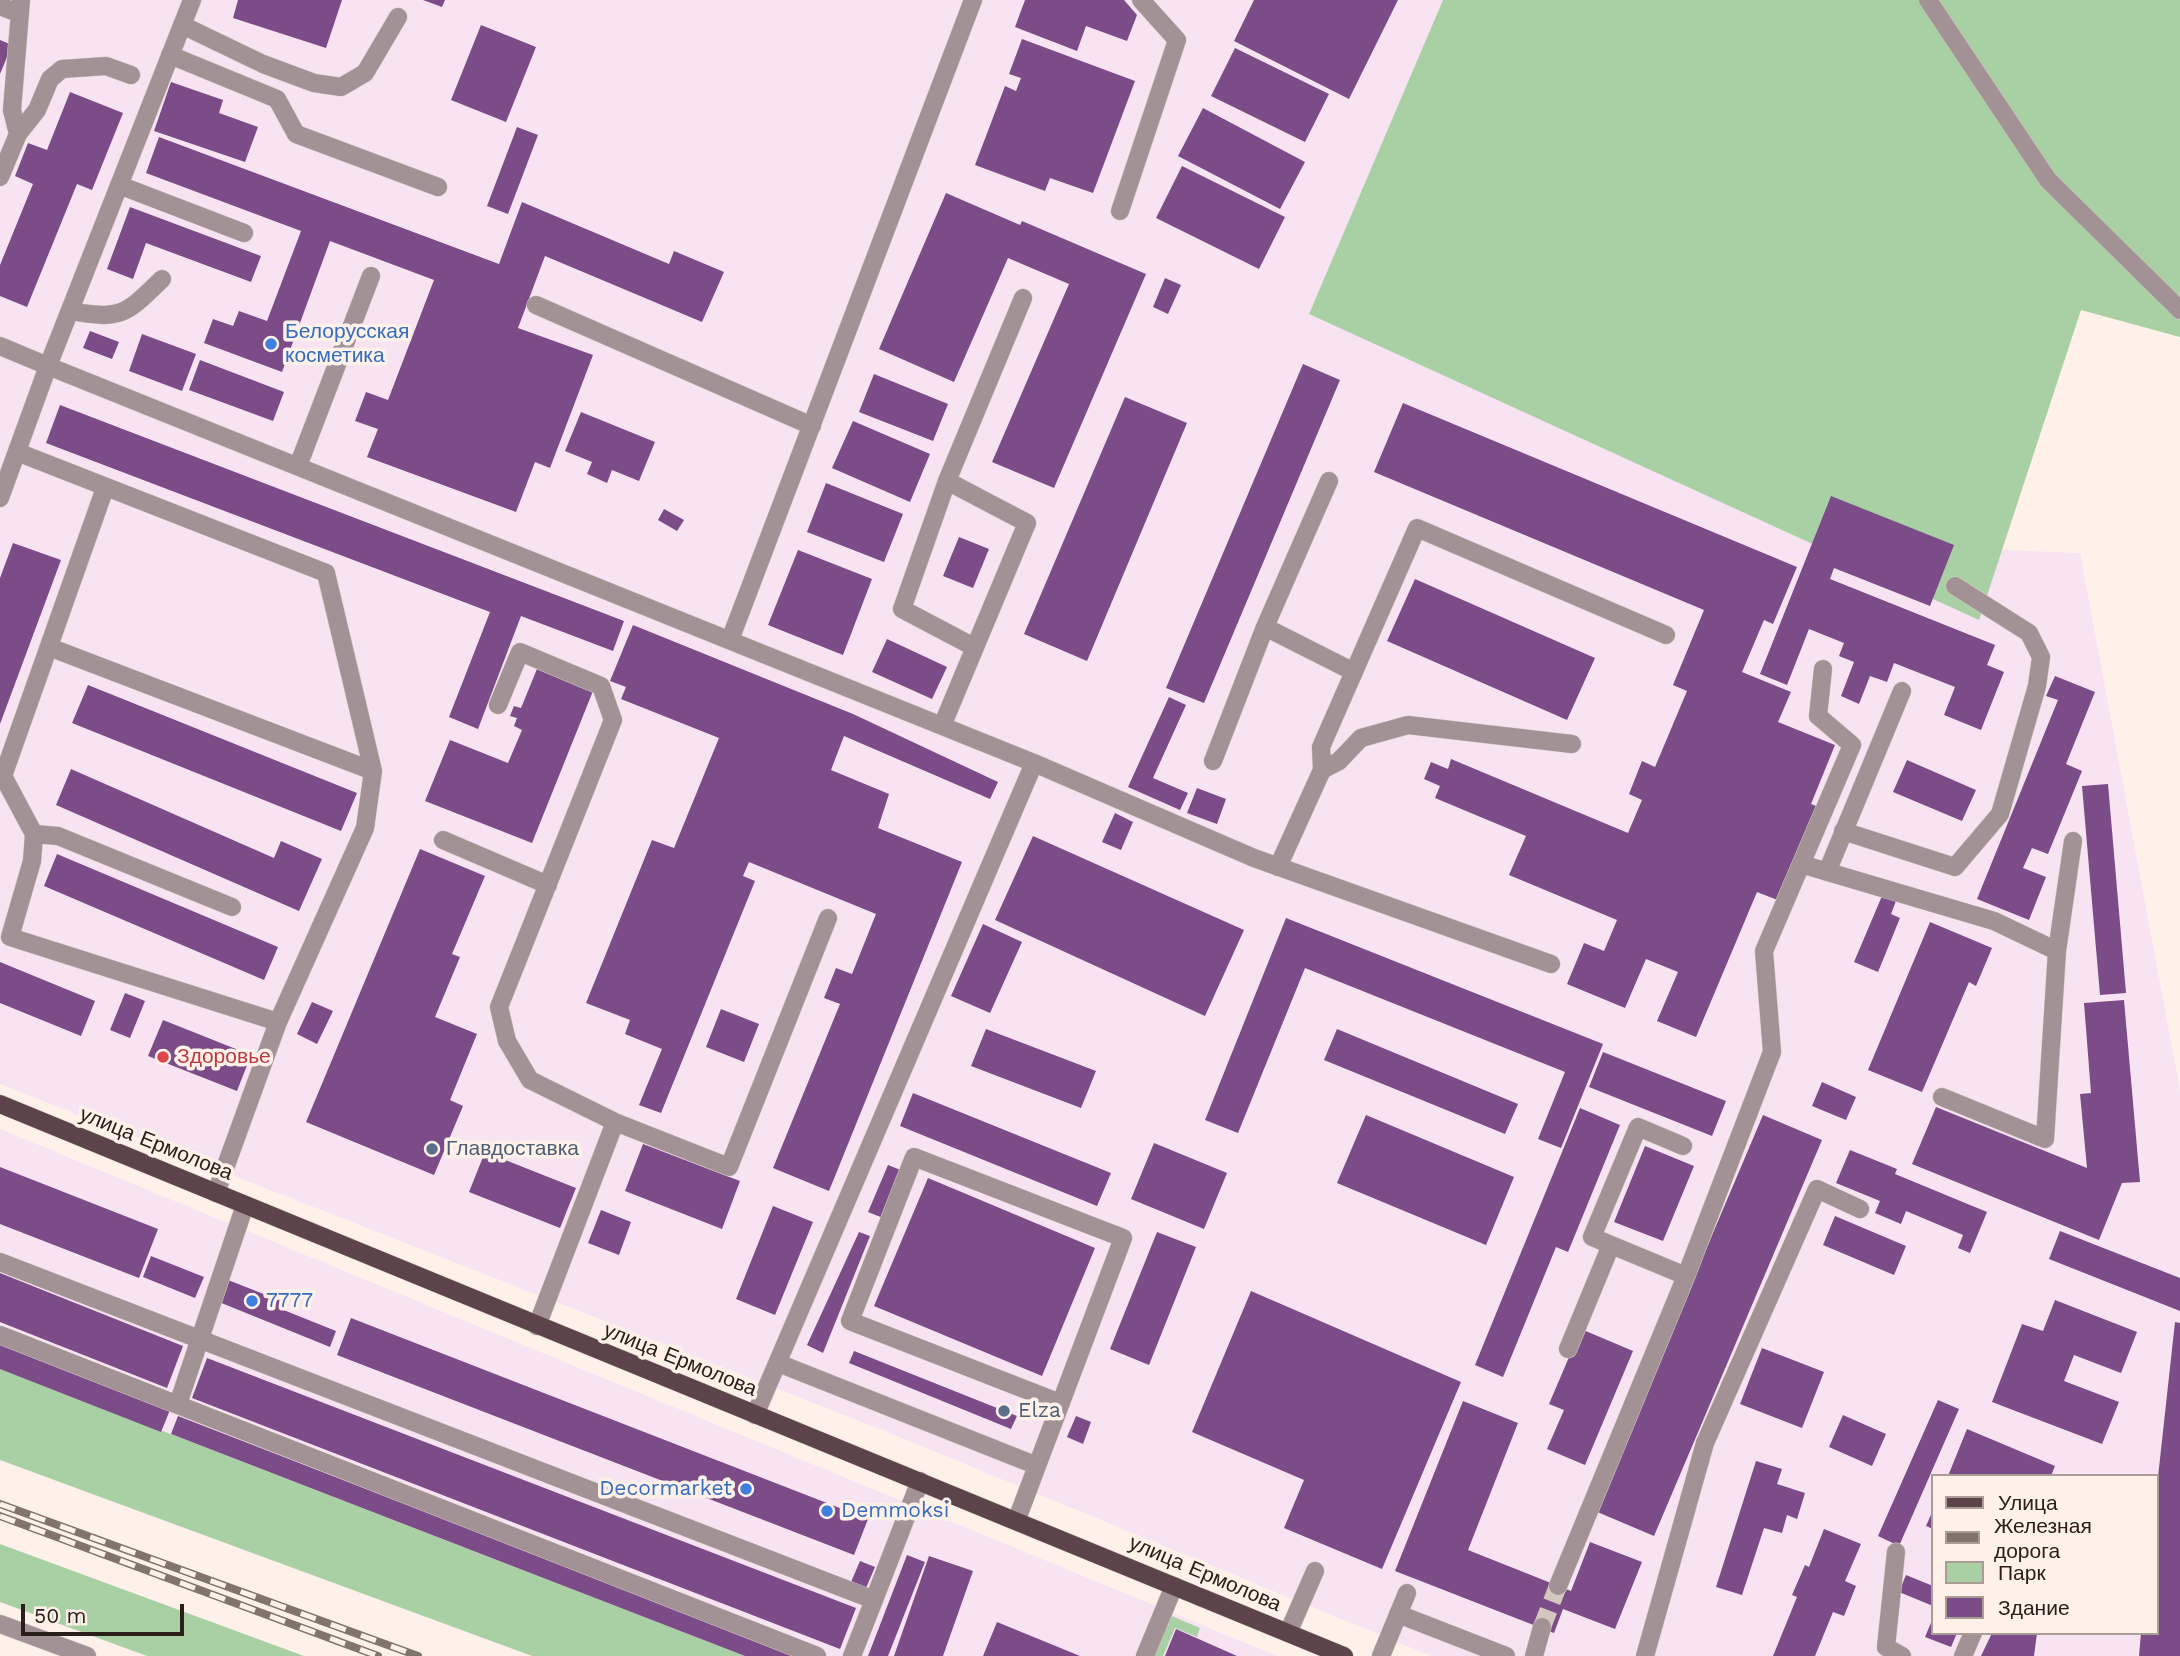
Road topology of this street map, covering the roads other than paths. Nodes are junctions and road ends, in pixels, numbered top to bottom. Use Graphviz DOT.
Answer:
graph roads {
  1 [pos="192,0"];
  2 [pos="973,0"];
  3 [pos="1141,0"];
  4 [pos="1928,0"];
  5 [pos="0,6"];
  6 [pos="19,7"];
  7 [pos="398,17"];
  8 [pos="183,25"];
  9 [pos="170,55"];
  10 [pos="131,75"];
  11 [pos="6,109"];
  12 [pos="18,134"];
  13 [pos="0,177"];
  14 [pos="119,185"];
  15 [pos="438,187"];
  16 [pos="1120,211"];
  17 [pos="244,233"];
  18 [pos="371,276"];
  19 [pos="162,279"];
  20 [pos="1023,298"];
  21 [pos="536,305"];
  22 [pos="2180,310"];
  23 [pos="70,311"];
  24 [pos="0,346"];
  25 [pos="48,366"];
  26 [pos="812,426"];
  27 [pos="17,452"];
  28 [pos="298,466"];
  29 [pos="947,481"];
  30 [pos="1329,481"];
  31 [pos="105,488"];
  32 [pos="0,498"];
  33 [pos="1955,586"];
  34 [pos="1265,627"];
  35 [pos="1666,635"];
  36 [pos="730,640"];
  37 [pos="49,647"];
  38 [pos="974,647"];
  39 [pos="1824,669"];
  40 [pos="1354,672"];
  41 [pos="1902,691"];
  42 [pos="498,705"];
  43 [pos="942,726"];
  44 [pos="1572,744"];
  45 [pos="1213,761"];
  46 [pos="1034,763"];
  47 [pos="1322,770"];
  48 [pos="373,771"];
  49 [pos="1843,831"];
  50 [pos="34,834"];
  51 [pos="443,840"];
  52 [pos="2073,841"];
  53 [pos="1801,864"];
  54 [pos="1278,867"];
  55 [pos="1826,872"];
  56 [pos="548,885"];
  57 [pos="232,907"];
  58 [pos="828,918"];
  59 [pos="2057,951"];
  60 [pos="1550,964"];
  61 [pos="278,1022"];
  62 [pos="1942,1097"];
  63 [pos="0,1104"];
  64 [pos="615,1122"];
  65 [pos="1683,1146"];
  66 [pos="216,1193"];
  67 [pos="245,1205"];
  68 [pos="1860,1209"];
  69 [pos="1611,1245"];
  70 [pos="0,1262"];
  71 [pos="1686,1276"];
  72 [pos="537,1326"];
  73 [pos="0,1335"];
  74 [pos="200,1340"];
  75 [pos="1568,1349"];
  76 [pos="778,1363"];
  77 [pos="1059,1403"];
  78 [pos="178,1404"];
  79 [pos="755,1415"];
  80 [pos="1035,1465"];
  81 [pos="920,1481"];
  82 [pos="1017,1519"];
  83 [pos="1896,1552"];
  84 [pos="1315,1571"];
  85 [pos="1174,1586"];
  86 [pos="1558,1586"];
  87 [pos="1407,1593"];
  88 [pos="874,1600"];
  89 [pos="1398,1614"];
  90 [pos="0,1623"];
  91 [pos="1542,1627"];
  92 [pos="1288,1633"];
  93 [pos="1972,1635"];
  94 [pos="87,1656"];
  95 [pos="817,1656"];
  96 [pos="852,1656"];
  97 [pos="1145,1656"];
  98 [pos="1344,1656"];
  99 [pos="1381,1656"];
  100 [pos="1506,1656"];
  101 [pos="1534,1656"];
  102 [pos="1645,1656"];
  103 [pos="1902,1656"];
  104 [pos="1964,1656"];
  1 -- 8 [label="street"];
  2 -- 26 [label="street"];
  3 -- 16 [label="street"];
  4 -- 22 [label="street"];
  5 -- 6 [label="street"];
  6 -- 11 [label="street"];
  7 -- 8 [label="street"];
  8 -- 9 [label="street"];
  9 -- 14 [label="street"];
  9 -- 15 [label="street"];
  10 -- 12 [label="street"];
  11 -- 12 [label="street"];
  12 -- 13 [label="street"];
  14 -- 17 [label="street"];
  14 -- 23 [label="street"];
  18 -- 28 [label="street"];
  19 -- 23 [label="street"];
  20 -- 29 [label="street"];
  21 -- 26 [label="street"];
  23 -- 25 [label="street"];
  24 -- 25 [label="street"];
  25 -- 27 [label="street"];
  25 -- 28 [label="street"];
  26 -- 36 [label="street"];
  27 -- 31 [label="street"];
  27 -- 32 [label="street"];
  28 -- 36 [label="street"];
  29 -- 38 [label="street"];
  29 -- 38 [label="street"];
  30 -- 34 [label="street"];
  31 -- 37 [label="street"];
  31 -- 48 [label="street"];
  33 -- 49 [label="street"];
  34 -- 40 [label="street"];
  34 -- 45 [label="street"];
  35 -- 40 [label="street"];
  36 -- 43 [label="street"];
  37 -- 48 [label="street"];
  37 -- 50 [label="street"];
  38 -- 43 [label="street"];
  39 -- 53 [label="street"];
  40 -- 47 [label="street"];
  41 -- 49 [label="street"];
  42 -- 56 [label="street"];
  43 -- 46 [label="street"];
  44 -- 47 [label="street"];
  46 -- 54 [label="street"];
  46 -- 76 [label="street"];
  47 -- 54 [label="street"];
  48 -- 61 [label="street"];
  49 -- 55 [label="street"];
  50 -- 57 [label="street"];
  50 -- 61 [label="street"];
  51 -- 56 [label="street"];
  52 -- 59 [label="street"];
  53 -- 55 [label="street"];
  53 -- 71 [label="street"];
  54 -- 60 [label="street"];
  55 -- 59 [label="street"];
  56 -- 64 [label="street"];
  58 -- 64 [label="street"];
  59 -- 62 [label="street"];
  61 -- 66 [label="street"];
  63 -- 66 [label="main road, улица Ермолова"];
  64 -- 72 [label="street"];
  65 -- 69 [label="street"];
  66 -- 67 [label="main road, улица Ермолова"];
  67 -- 72 [label="main road, улица Ермолова"];
  67 -- 74 [label="street"];
  68 -- 102 [label="street"];
  69 -- 71 [label="street"];
  69 -- 75 [label="street"];
  70 -- 74 [label="street"];
  71 -- 86 [label="street"];
  72 -- 79 [label="main road, улица Ермолова"];
  73 -- 78 [label="street"];
  74 -- 78 [label="street"];
  74 -- 88 [label="street"];
  76 -- 79 [label="street"];
  76 -- 80 [label="street"];
  77 -- 77 [label="street"];
  77 -- 80 [label="street"];
  78 -- 95 [label="street"];
  79 -- 81 [label="main road, улица Ермолова"];
  80 -- 82 [label="street"];
  81 -- 82 [label="main road, улица Ермолова"];
  81 -- 88 [label="street"];
  82 -- 85 [label="main road, улица Ермолова"];
  83 -- 103 [label="street"];
  84 -- 92 [label="street"];
  85 -- 92 [label="main road, улица Ермолова"];
  85 -- 97 [label="street"];
  87 -- 89 [label="street"];
  88 -- 96 [label="street"];
  89 -- 99 [label="street"];
  89 -- 100 [label="street"];
  90 -- 94 [label="street"];
  91 -- 101 [label="street"];
  92 -- 98 [label="main road, улица Ермолова"];
  93 -- 104 [label="street"];
}
